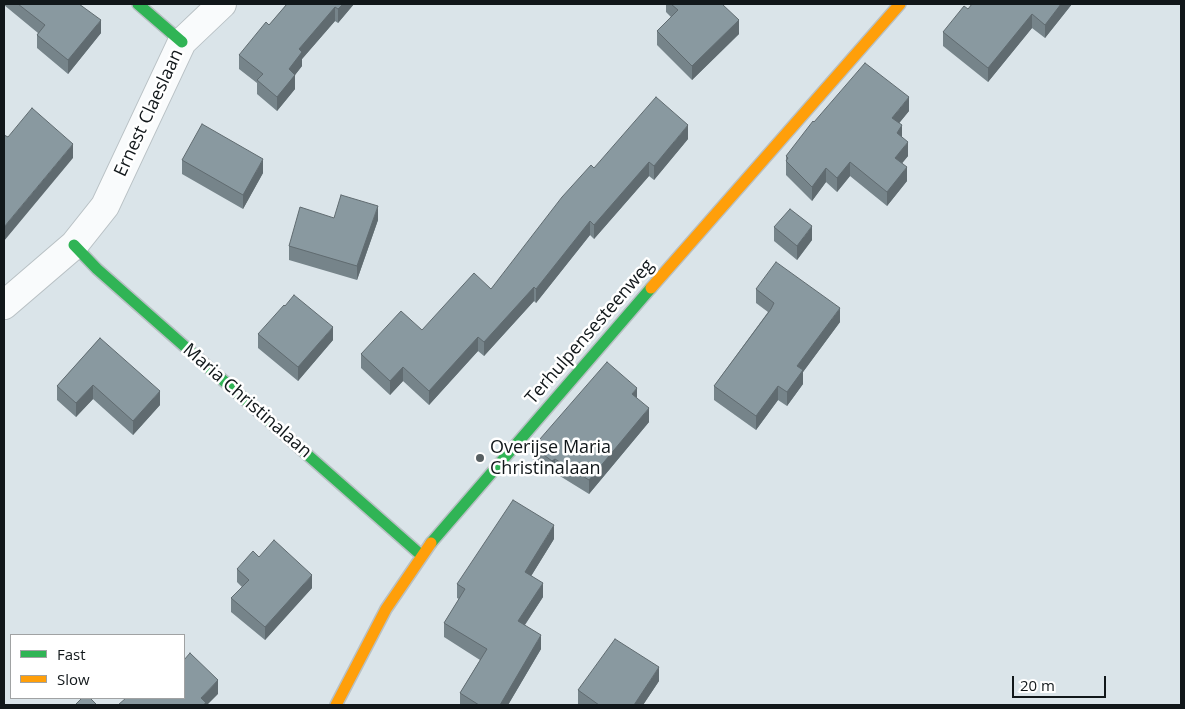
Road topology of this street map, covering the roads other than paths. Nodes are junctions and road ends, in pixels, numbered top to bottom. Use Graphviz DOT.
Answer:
graph roads {
  1 [pos="138,4"];
  2 [pos="222,4"];
  3 [pos="900,4"];
  4 [pos="182,42"];
  5 [pos="74,245"];
  6 [pos="4,304"];
  7 [pos="421,555"];
  8 [pos="336,705"];
  1 -- 4 [label="main road"];
  2 -- 4 [label="street, Ernest Claeslaan"];
  3 -- 7 [label="main road, Terhulpensesteenweg"];
  4 -- 5 [label="street, Ernest Claeslaan"];
  5 -- 6 [label="street"];
  5 -- 7 [label="main road, Maria Christinalaan"];
  7 -- 8 [label="main road, Terhulpensesteenweg"];
}
